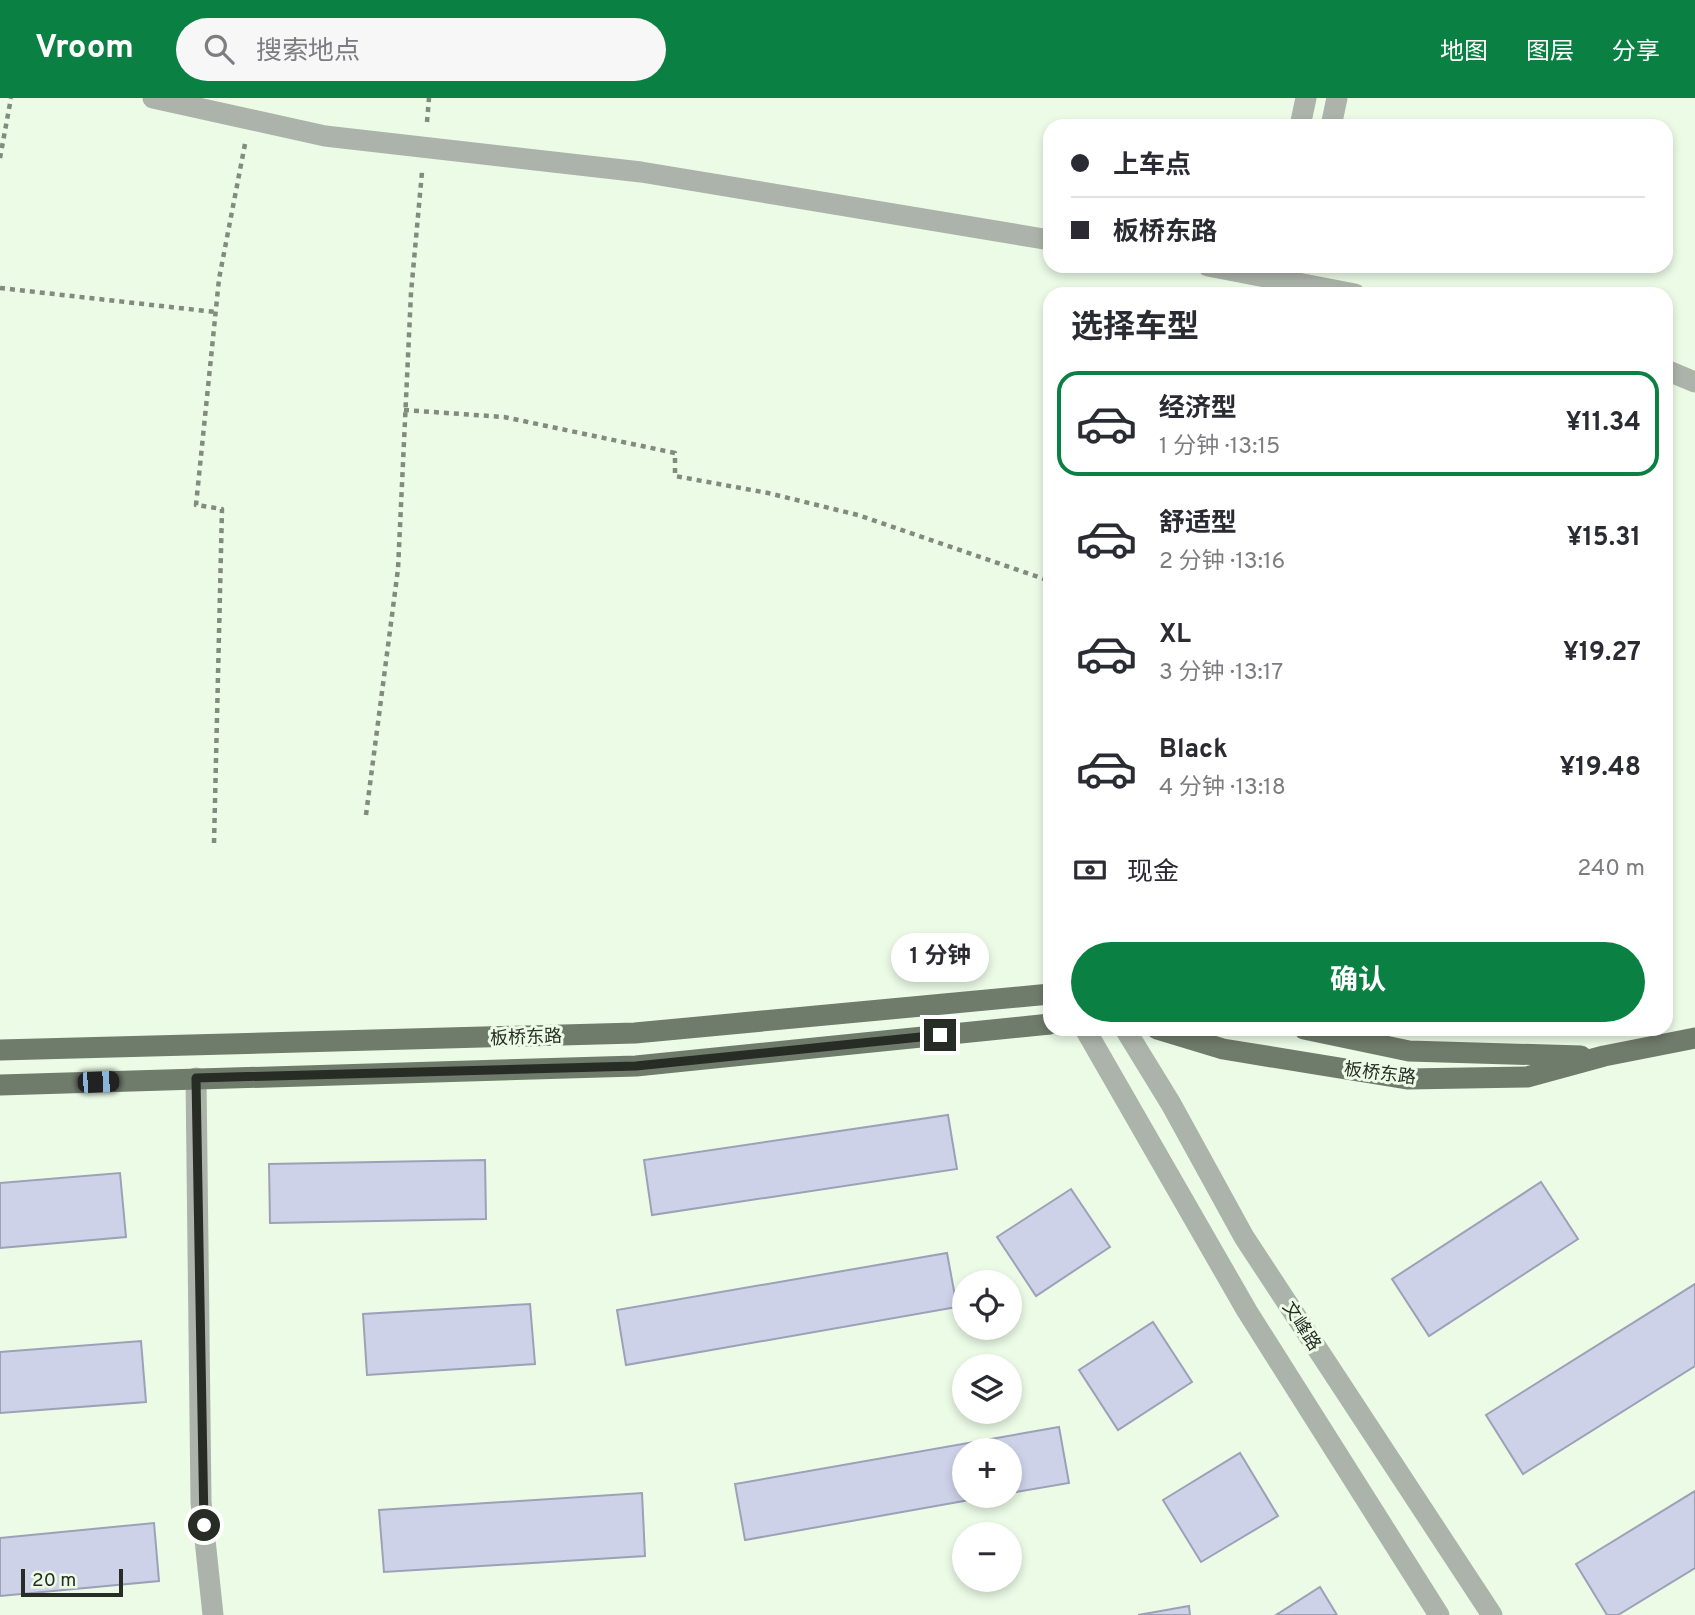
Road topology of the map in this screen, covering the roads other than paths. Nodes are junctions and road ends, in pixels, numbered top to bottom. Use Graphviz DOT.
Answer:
graph roads {
  1 [pos="153,98"];
  2 [pos="1306,98"];
  3 [pos="1337,98"];
  4 [pos="1302,119"];
  5 [pos="1332,119"];
  6 [pos="1043,239"];
  7 [pos="1240,273"];
  8 [pos="1267,279"];
  9 [pos="1298,280"];
  10 [pos="1326,287"];
  11 [pos="1673,373"];
  12 [pos="1695,382"];
  13 [pos="1043,994"];
  14 [pos="1043,1025"];
  15 [pos="1089,1036"];
  16 [pos="1129,1036"];
  17 [pos="1180,1036"];
  18 [pos="1337,1036"];
  19 [pos="1695,1038"];
  20 [pos="0,1050"];
  21 [pos="1604,1056"];
  22 [pos="196,1078"];
  23 [pos="0,1085"];
  24 [pos="213,1615"];
  25 [pos="1439,1615"];
  26 [pos="1492,1615"];
  1 -- 6 [label="street"];
  2 -- 4 [label="street"];
  3 -- 5 [label="street"];
  7 -- 8 [label="street"];
  8 -- 9 [label="street"];
  9 -- 10 [label="street"];
  11 -- 12 [label="street"];
  13 -- 20 [label="main road, 板桥东路"];
  14 -- 22 [label="main road, 板桥东路"];
  15 -- 25 [label="street"];
  16 -- 26 [label="street, 文峰路"];
  17 -- 21 [label="main road, 板桥东路"];
  18 -- 21 [label="main road, 板桥东路"];
  19 -- 21 [label="main road, 板桥东路"];
  22 -- 23 [label="main road, 板桥东路"];
  22 -- 24 [label="street"];
}
